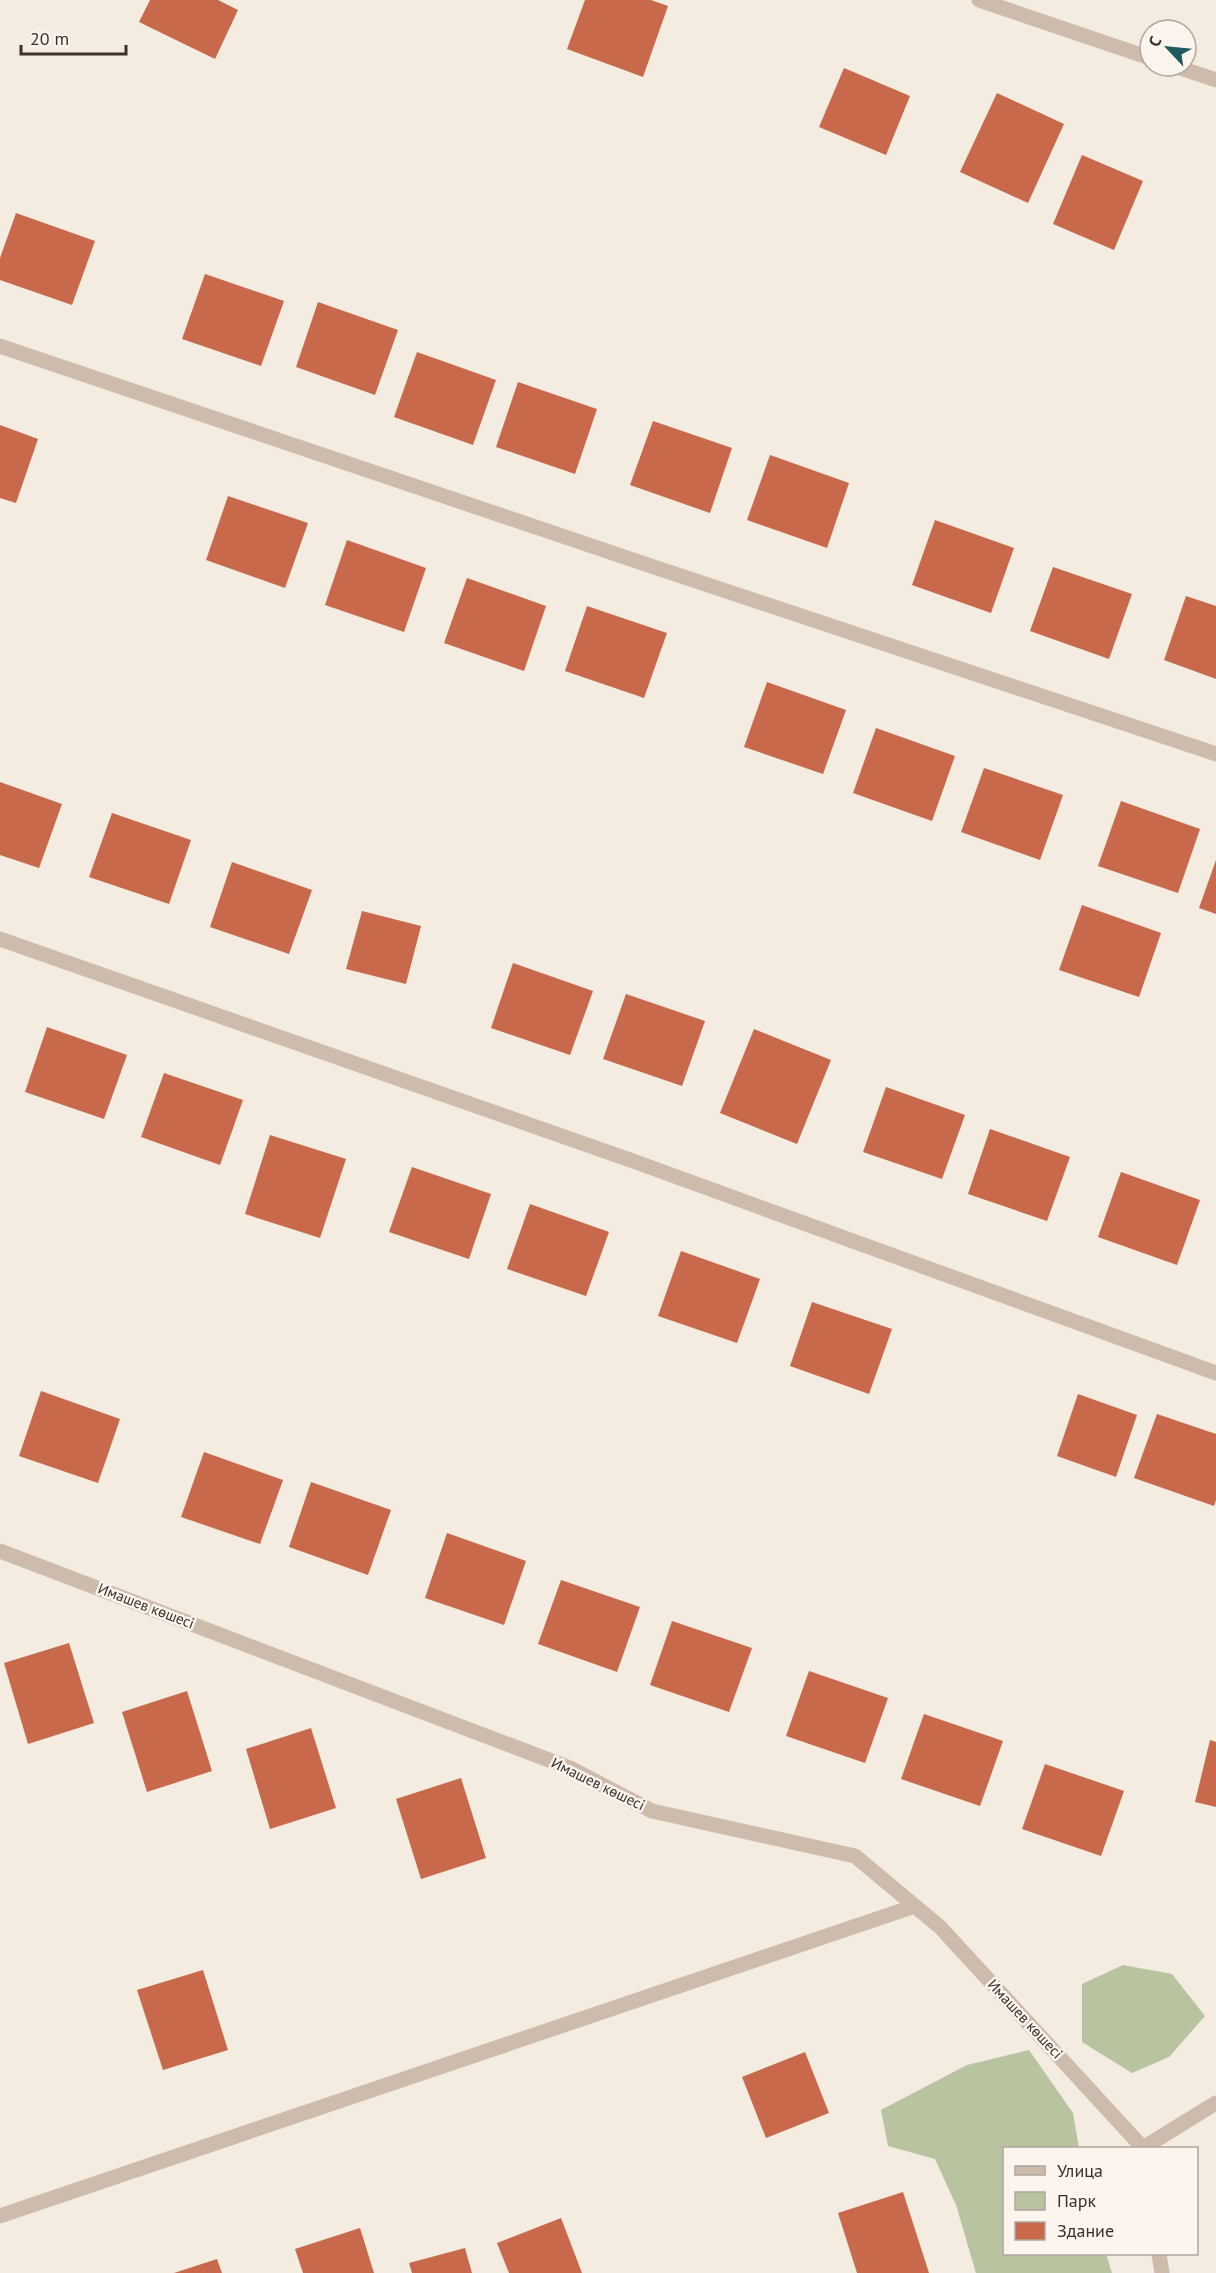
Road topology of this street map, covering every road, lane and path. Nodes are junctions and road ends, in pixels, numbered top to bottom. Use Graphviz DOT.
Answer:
graph roads {
  1 [pos="979,0"];
  2 [pos="1138,54"];
  3 [pos="1198,74"];
  4 [pos="1216,80"];
  5 [pos="0,345"];
  6 [pos="1216,754"];
  7 [pos="0,939"];
  8 [pos="1216,1373"];
  9 [pos="0,1551"];
  10 [pos="915,1906"];
  11 [pos="1216,2103"];
  12 [pos="1142,2147"];
  13 [pos="1145,2147"];
  14 [pos="0,2216"];
  15 [pos="1159,2255"];
  16 [pos="1162,2273"];
  1 -- 2 [label="street"];
  3 -- 4 [label="street"];
  5 -- 6 [label="street"];
  7 -- 8 [label="street"];
  9 -- 10 [label="street, Имашев көшесі"];
  10 -- 12 [label="street, Имашев көшесі"];
  10 -- 14 [label="street"];
  11 -- 13 [label="street"];
  15 -- 16 [label="street"];
}
